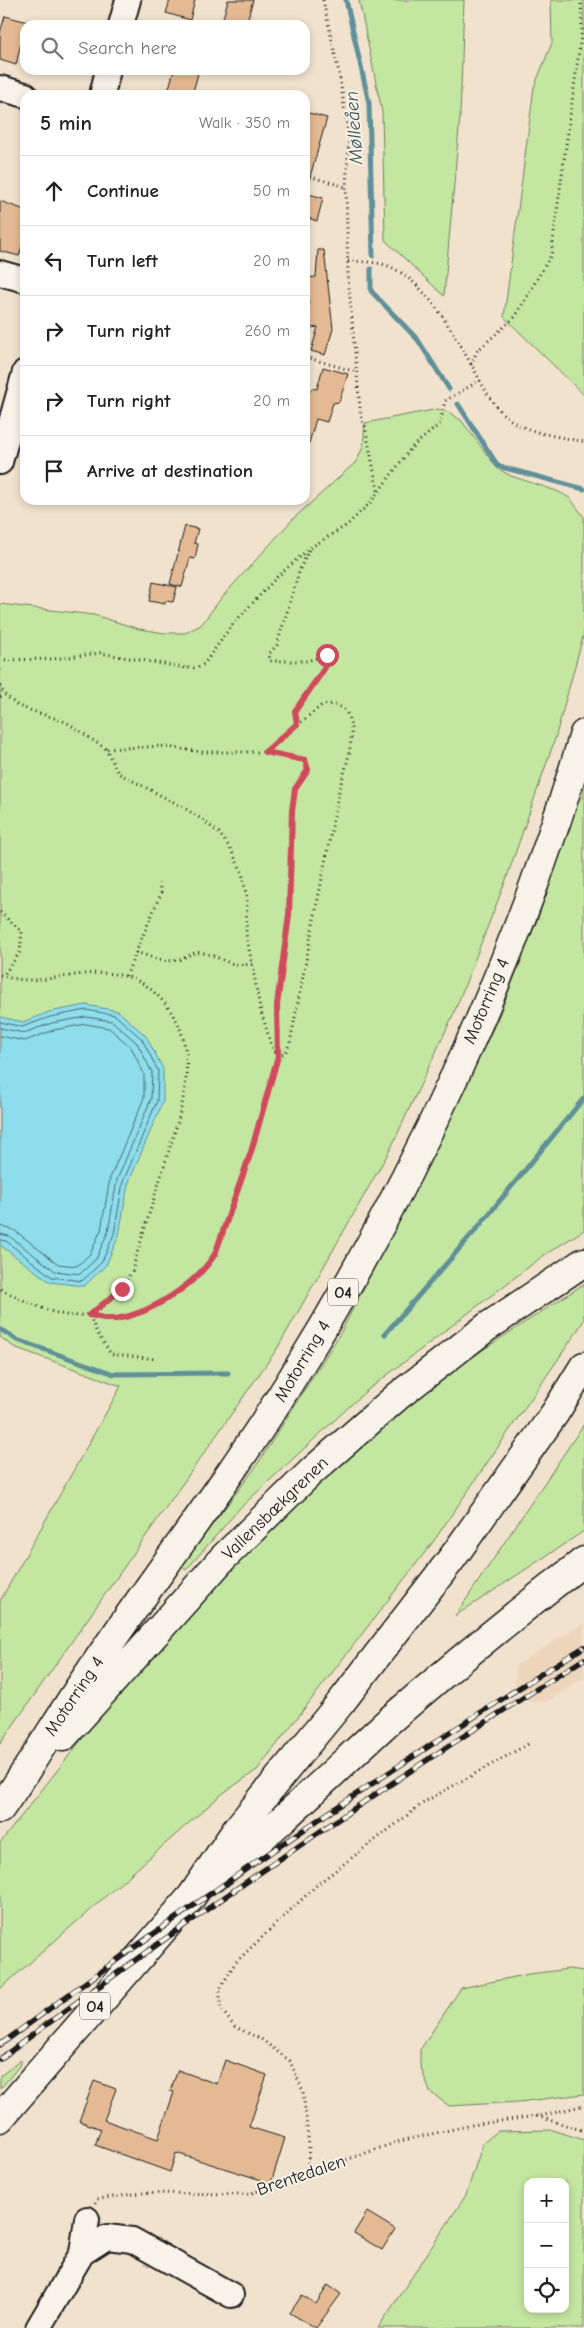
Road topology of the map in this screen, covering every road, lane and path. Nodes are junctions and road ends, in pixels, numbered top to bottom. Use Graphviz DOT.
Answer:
graph roads {
  1 [pos="128,0"];
  2 [pos="323,0"];
  3 [pos="581,0"];
  4 [pos="122,20"];
  5 [pos="107,75"];
  6 [pos="0,88"];
  7 [pos="103,90"];
  8 [pos="20,94"];
  9 [pos="310,176"];
  10 [pos="346,187"];
  11 [pos="348,261"];
  12 [pos="0,273"];
  13 [pos="20,279"];
  14 [pos="310,359"];
  15 [pos="471,365"];
  16 [pos="357,372"];
  17 [pos="480,380"];
  18 [pos="20,390"];
  19 [pos="584,442"];
  20 [pos="0,462"];
  21 [pos="378,492"];
  22 [pos="310,548"];
  23 [pos="0,660"];
  24 [pos="0,686"];
  25 [pos="4,694"];
  26 [pos="0,697"];
  27 [pos="297,724"];
  28 [pos="584,734"];
  29 [pos="106,749"];
  30 [pos="265,752"];
  31 [pos="159,884"];
  32 [pos="0,912"];
  33 [pos="136,952"];
  34 [pos="252,964"];
  35 [pos="2,976"];
  36 [pos="126,976"];
  37 [pos="278,1056"];
  38 [pos="584,1262"];
  39 [pos="0,1289"];
  40 [pos="89,1315"];
  41 [pos="156,1359"];
  42 [pos="584,1366"];
  43 [pos="584,1561"];
  44 [pos="530,1743"];
  45 [pos="3,1804"];
  46 [pos="192,1896"];
  47 [pos="584,2105"];
  48 [pos="536,2116"];
  49 [pos="0,2118"];
  50 [pos="584,2131"];
  51 [pos="308,2174"];
  52 [pos="87,2219"];
  53 [pos="82,2253"];
  54 [pos="231,2295"];
  55 [pos="38,2328"];
  1 -- 4 [label="street"];
  2 -- 10 [label="path"];
  3 -- 15 [label="path"];
  5 -- 7 [label="street"];
  6 -- 8 [label="street"];
  9 -- 10 [label="path"];
  10 -- 11 [label="path"];
  11 -- 15 [label="path"];
  11 -- 16 [label="path"];
  12 -- 13 [label="street"];
  14 -- 16 [label="path"];
  15 -- 17 [label="path"];
  16 -- 21 [label="path"];
  17 -- 19 [label="path"];
  17 -- 21 [label="path"];
  18 -- 20 [label="street"];
  21 -- 22 [label="path"];
  22 -- 23 [label="path"];
  22 -- 27 [label="path"];
  24 -- 25 [label="path"];
  25 -- 26 [label="path"];
  25 -- 29 [label="path"];
  27 -- 30 [label="path"];
  27 -- 37 [label="path"];
  28 -- 45 [label="highway, Motorring 4 / O4"];
  29 -- 30 [label="path"];
  29 -- 34 [label="path"];
  30 -- 37 [label="path"];
  31 -- 33 [label="path"];
  32 -- 35 [label="path"];
  33 -- 34 [label="path"];
  33 -- 36 [label="path"];
  34 -- 37 [label="path"];
  35 -- 36 [label="path"];
  36 -- 40 [label="path"];
  37 -- 40 [label="path"];
  38 -- 45 [label="highway, Vallensbækgrenen"];
  39 -- 40 [label="path"];
  40 -- 41 [label="path"];
  42 -- 46 [label="highway, O4"];
  43 -- 46 [label="highway"];
  44 -- 51 [label="path"];
  46 -- 49 [label="highway, O4"];
  47 -- 48 [label="path, Brentedalen"];
  48 -- 50 [label="path"];
  48 -- 51 [label="path, Brentedalen"];
  51 -- 52 [label="path, Brentedalen"];
  52 -- 53 [label="street"];
  53 -- 54 [label="street"];
  53 -- 55 [label="street"];
}
